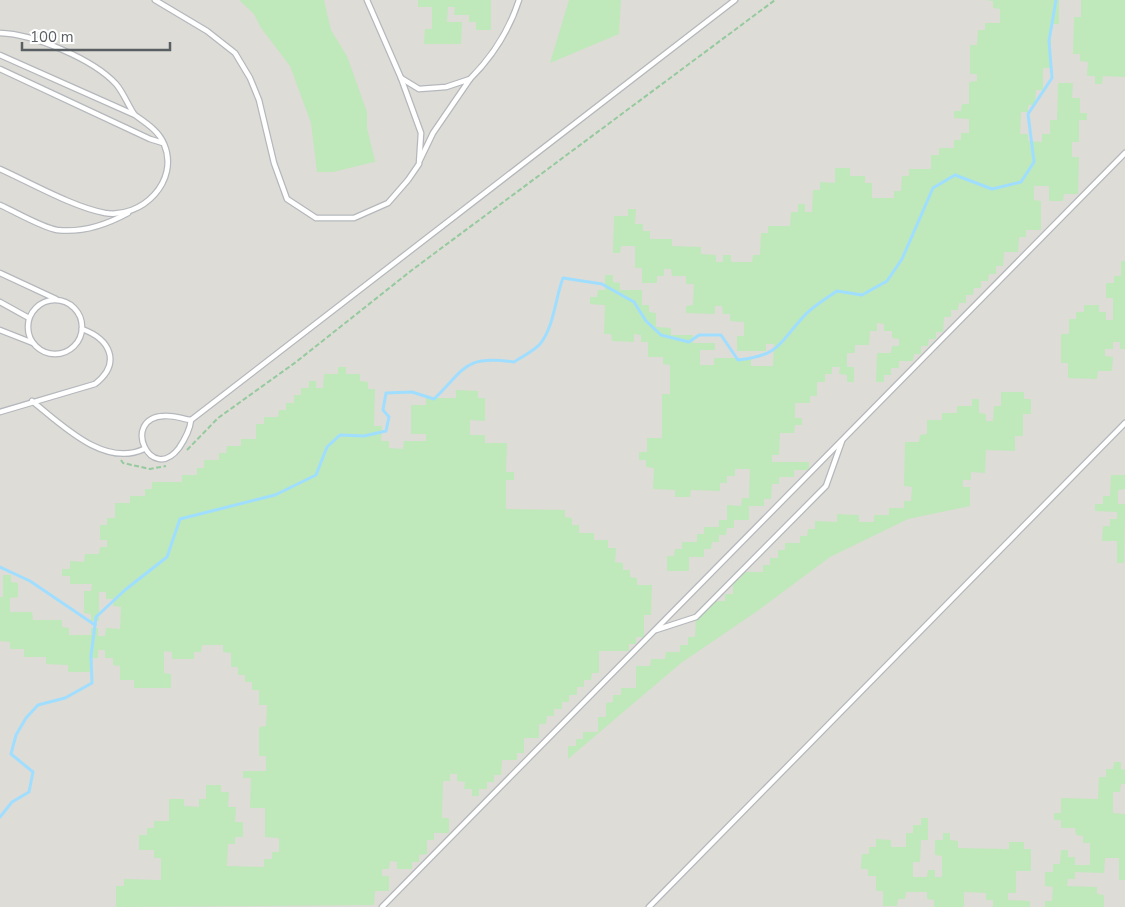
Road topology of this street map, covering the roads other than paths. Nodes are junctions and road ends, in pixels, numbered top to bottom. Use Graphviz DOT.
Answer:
graph roads {
  1 [pos="155,0"];
  2 [pos="367,0"];
  3 [pos="519,0"];
  4 [pos="735,0"];
  5 [pos="0,33"];
  6 [pos="0,55"];
  7 [pos="0,69"];
  8 [pos="401,78"];
  9 [pos="470,79"];
  10 [pos="135,115"];
  11 [pos="164,144"];
  12 [pos="1125,153"];
  13 [pos="418,164"];
  14 [pos="0,169"];
  15 [pos="0,205"];
  16 [pos="128,213"];
  17 [pos="0,273"];
  18 [pos="59,301"];
  19 [pos="0,302"];
  20 [pos="29,318"];
  21 [pos="82,329"];
  22 [pos="0,330"];
  23 [pos="33,343"];
  24 [pos="32,401"];
  25 [pos="0,412"];
  26 [pos="191,420"];
  27 [pos="1125,423"];
  28 [pos="843,439"];
  29 [pos="144,449"];
  30 [pos="654,631"];
  31 [pos="382,907"];
  32 [pos="649,907"];
  1 -- 13 [label="lane"];
  2 -- 8 [label="lane"];
  3 -- 9 [label="lane"];
  4 -- 26 [label="lane"];
  5 -- 10 [label="lane"];
  6 -- 10 [label="lane"];
  7 -- 11 [label="lane"];
  8 -- 9 [label="lane"];
  8 -- 13 [label="lane"];
  9 -- 13 [label="lane"];
  10 -- 11 [label="lane"];
  11 -- 16 [label="lane"];
  12 -- 28 [label="lane"];
  14 -- 16 [label="lane"];
  15 -- 16 [label="lane"];
  17 -- 18 [label="lane"];
  18 -- 20 [label="lane"];
  18 -- 21 [label="lane"];
  19 -- 20 [label="lane"];
  20 -- 23 [label="lane"];
  21 -- 23 [label="lane"];
  21 -- 24 [label="lane"];
  22 -- 23 [label="lane"];
  24 -- 25 [label="lane"];
  24 -- 29 [label="lane"];
  26 -- 29 [label="lane"];
  26 -- 29 [label="lane"];
  27 -- 32 [label="lane"];
  28 -- 30 [label="lane"];
  28 -- 30 [label="lane"];
  30 -- 31 [label="lane"];
}
